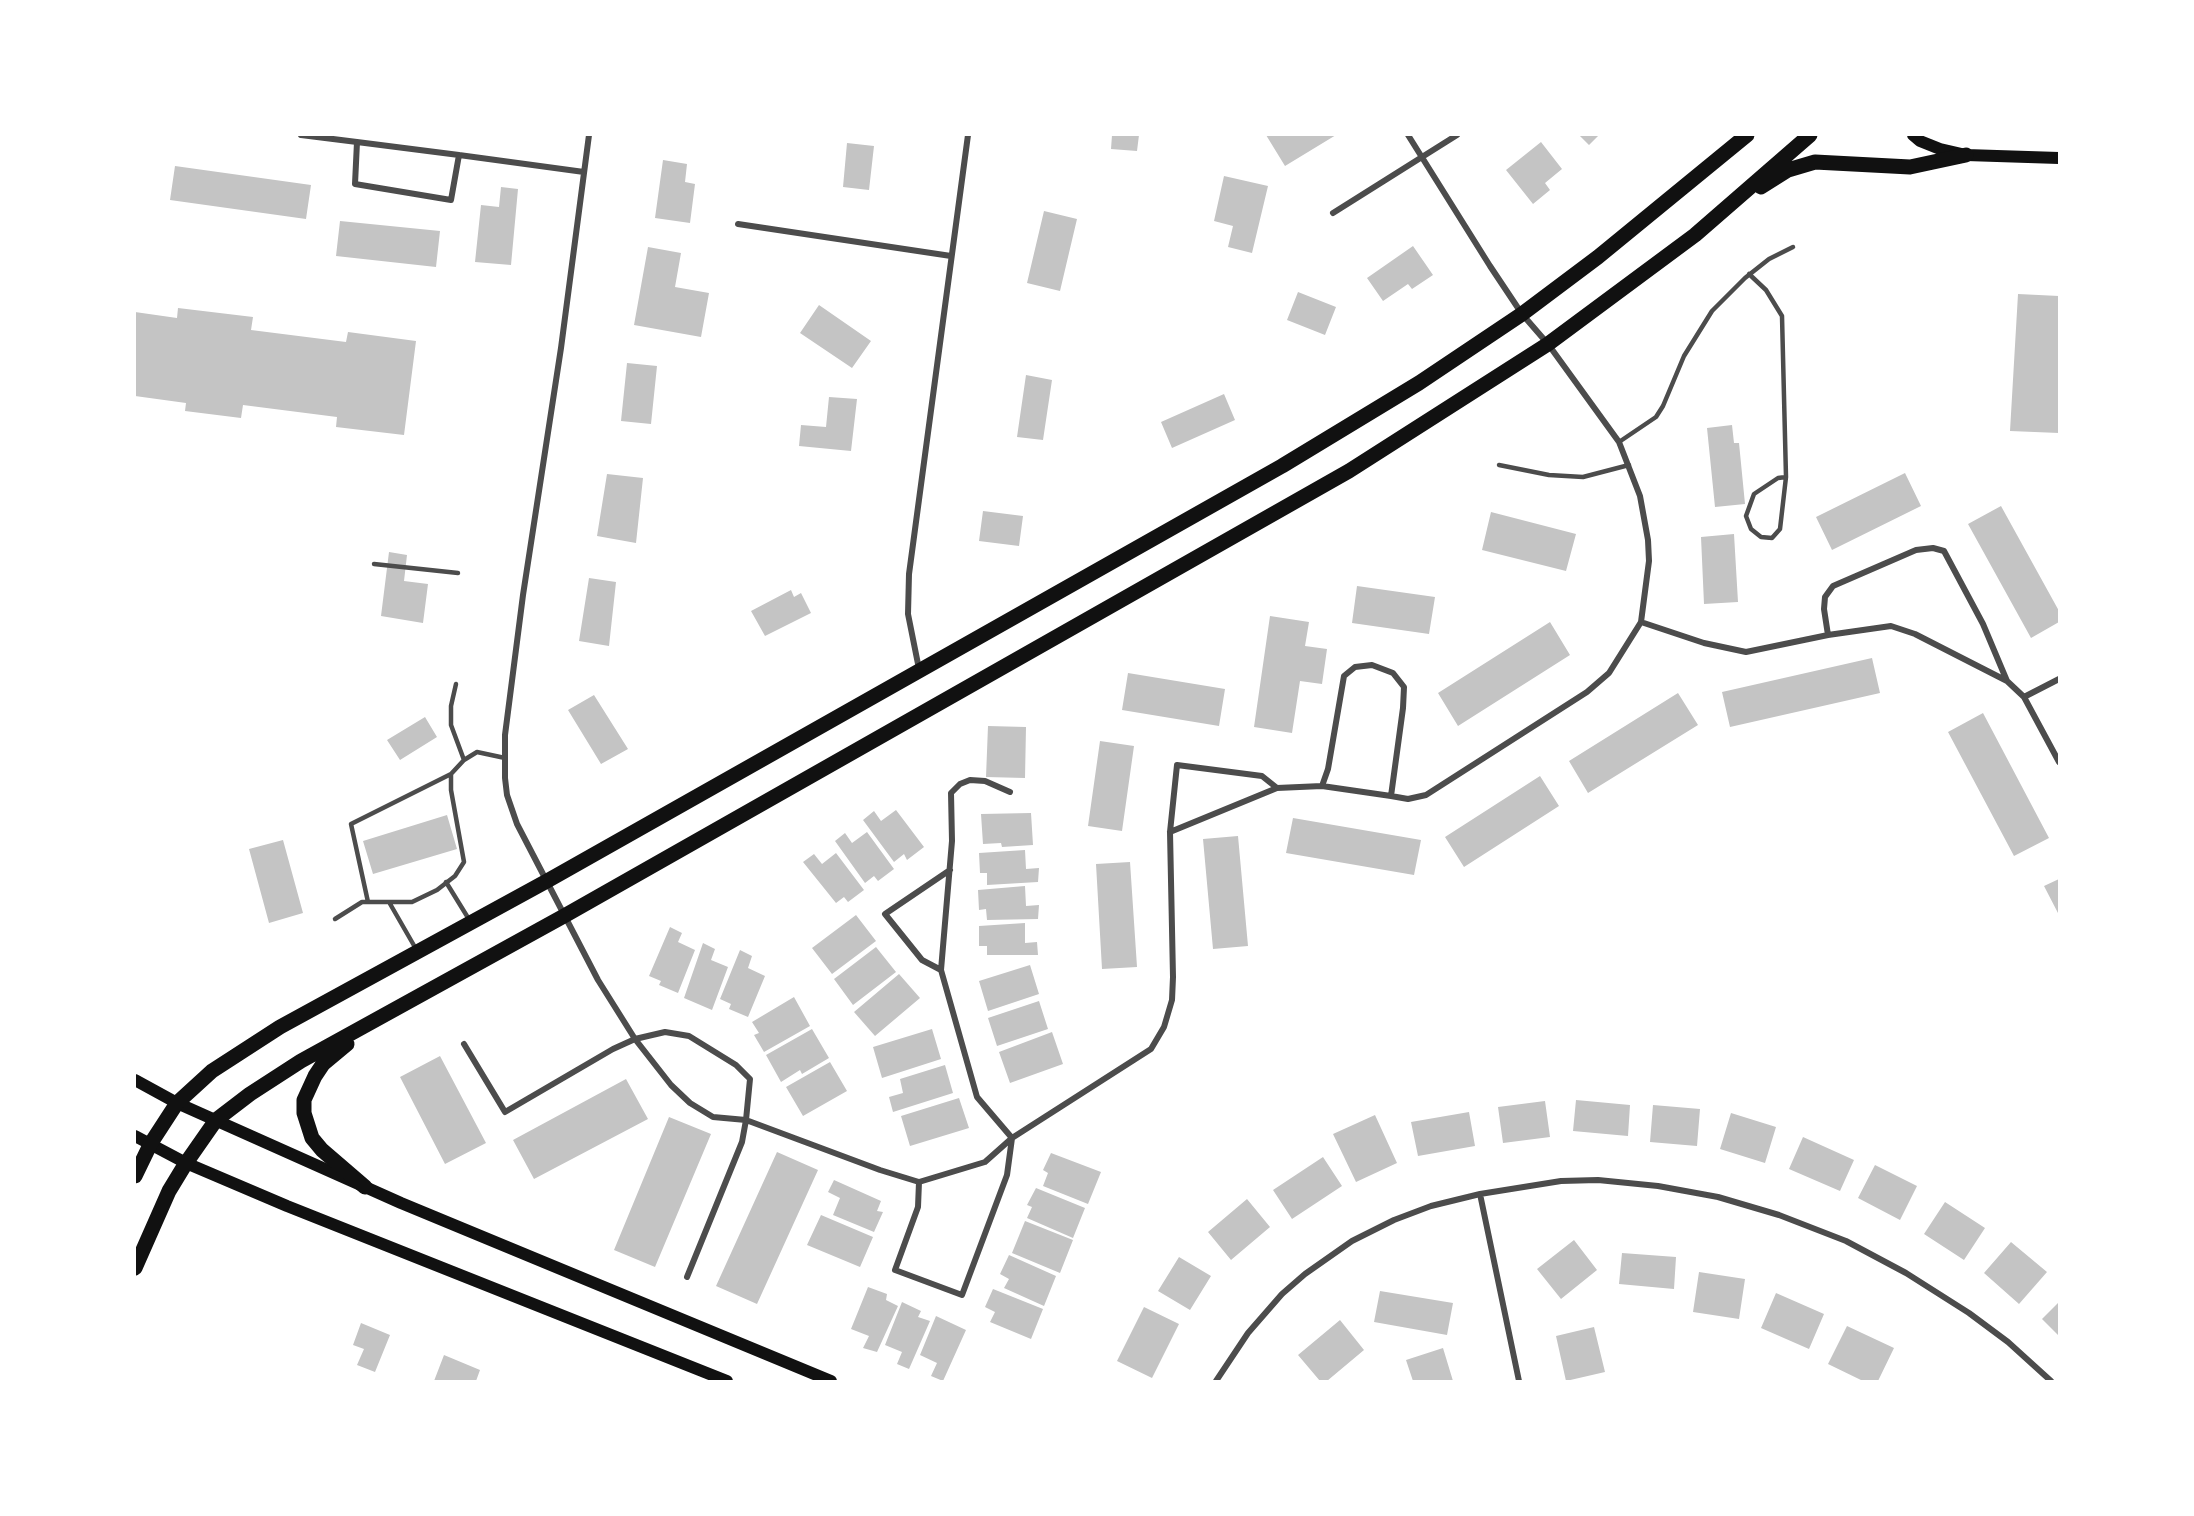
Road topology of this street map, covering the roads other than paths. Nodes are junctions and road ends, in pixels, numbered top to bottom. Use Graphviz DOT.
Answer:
graph roads {
  1 [pos="301,135"];
  2 [pos="590,135"];
  3 [pos="968,135"];
  4 [pos="1408,135"];
  5 [pos="1457,135"];
  6 [pos="1747,135"];
  7 [pos="1810,135"];
  8 [pos="1912,135"];
  9 [pos="357,142"];
  10 [pos="459,155"];
  11 [pos="1966,155"];
  12 [pos="1422,157"];
  13 [pos="2059,159"];
  14 [pos="584,172"];
  15 [pos="1725,209"];
  16 [pos="1333,213"];
  17 [pos="738,224"];
  18 [pos="1793,247"];
  19 [pos="951,256"];
  20 [pos="1749,274"];
  21 [pos="1522,314"];
  22 [pos="1548,344"];
  23 [pos="1618,442"];
  24 [pos="1499,465"];
  25 [pos="1629,465"];
  26 [pos="1786,477"];
  27 [pos="374,564"];
  28 [pos="458,573"];
  29 [pos="1641,622"];
  30 [pos="1828,635"];
  31 [pos="919,669"];
  32 [pos="2059,679"];
  33 [pos="2007,681"];
  34 [pos="456,684"];
  35 [pos="2024,697"];
  36 [pos="505,758"];
  37 [pos="464,760"];
  38 [pos="2059,762"];
  39 [pos="451,774"];
  40 [pos="1322,786"];
  41 [pos="1277,788"];
  42 [pos="1010,792"];
  43 [pos="1391,796"];
  44 [pos="1170,832"];
  45 [pos="950,870"];
  46 [pos="547,881"];
  47 [pos="446,882"];
  48 [pos="368,902"];
  49 [pos="388,902"];
  50 [pos="564,916"];
  51 [pos="335,919"];
  52 [pos="471,922"];
  53 [pos="417,952"];
  54 [pos="941,970"];
  55 [pos="372,1022"];
  56 [pos="635,1039"];
  57 [pos="464,1044"];
  58 [pos="135,1080"];
  59 [pos="177,1103"];
  60 [pos="216,1120"];
  61 [pos="746,1120"];
  62 [pos="135,1136"];
  63 [pos="1012,1138"];
  64 [pos="151,1143"];
  65 [pos="186,1162"];
  66 [pos="135,1176"];
  67 [pos="919,1182"];
  68 [pos="365,1187"];
  69 [pos="1479,1194"];
  70 [pos="135,1268"];
  71 [pos="687,1277"];
  72 [pos="728,1381"];
  73 [pos="831,1381"];
  74 [pos="1216,1381"];
  75 [pos="1519,1381"];
  76 [pos="2051,1381"];
  1 -- 9 [label="street"];
  2 -- 14 [label="street"];
  3 -- 19 [label="street"];
  4 -- 12 [label="street"];
  5 -- 12 [label="street"];
  6 -- 21 [label="main road"];
  7 -- 15 [label="main road"];
  8 -- 11 [label="main road"];
  9 -- 10 [label="street"];
  9 -- 10 [label="street"];
  10 -- 14 [label="street"];
  11 -- 13 [label="main road"];
  11 -- 15 [label="main road"];
  12 -- 16 [label="street"];
  12 -- 21 [label="street"];
  14 -- 36 [label="street"];
  15 -- 22 [label="main road"];
  17 -- 19 [label="street"];
  18 -- 20 [label="lane"];
  19 -- 31 [label="street"];
  20 -- 23 [label="lane"];
  20 -- 26 [label="lane"];
  21 -- 22 [label="street"];
  21 -- 31 [label="main road"];
  22 -- 23 [label="street"];
  22 -- 50 [label="main road"];
  23 -- 25 [label="street"];
  24 -- 25 [label="lane"];
  25 -- 29 [label="street"];
  26 -- 26 [label="lane"];
  27 -- 28 [label="lane"];
  29 -- 30 [label="street"];
  29 -- 43 [label="street"];
  30 -- 33 [label="street"];
  30 -- 33 [label="street"];
  31 -- 46 [label="main road"];
  32 -- 35 [label="street"];
  33 -- 35 [label="street"];
  34 -- 37 [label="lane"];
  35 -- 38 [label="street"];
  36 -- 37 [label="lane"];
  36 -- 46 [label="street"];
  37 -- 39 [label="lane"];
  39 -- 47 [label="lane"];
  39 -- 48 [label="lane"];
  40 -- 41 [label="street"];
  40 -- 43 [label="street"];
  40 -- 43 [label="street"];
  41 -- 44 [label="street"];
  41 -- 44 [label="street"];
  42 -- 45 [label="street"];
  44 -- 63 [label="street"];
  45 -- 54 [label="street"];
  45 -- 54 [label="street"];
  46 -- 50 [label="street"];
  46 -- 52 [label="main road"];
  47 -- 49 [label="lane"];
  47 -- 52 [label="lane"];
  48 -- 49 [label="lane"];
  48 -- 51 [label="lane"];
  49 -- 53 [label="lane"];
  50 -- 55 [label="main road"];
  50 -- 56 [label="street"];
  52 -- 53 [label="main road"];
  53 -- 59 [label="main road"];
  54 -- 63 [label="street"];
  55 -- 60 [label="main road"];
  55 -- 68 [label="main road"];
  56 -- 57 [label="street"];
  56 -- 61 [label="street"];
  56 -- 61 [label="street"];
  58 -- 59 [label="main road"];
  59 -- 60 [label="main road"];
  59 -- 64 [label="main road"];
  60 -- 65 [label="main road"];
  60 -- 68 [label="main road"];
  61 -- 67 [label="street"];
  61 -- 71 [label="street"];
  62 -- 64 [label="main road"];
  63 -- 67 [label="street"];
  63 -- 67 [label="street"];
  64 -- 65 [label="main road"];
  64 -- 66 [label="main road"];
  65 -- 70 [label="main road"];
  65 -- 72 [label="main road"];
  68 -- 73 [label="main road"];
  69 -- 74 [label="street"];
  69 -- 75 [label="street"];
  69 -- 76 [label="street"];
}
